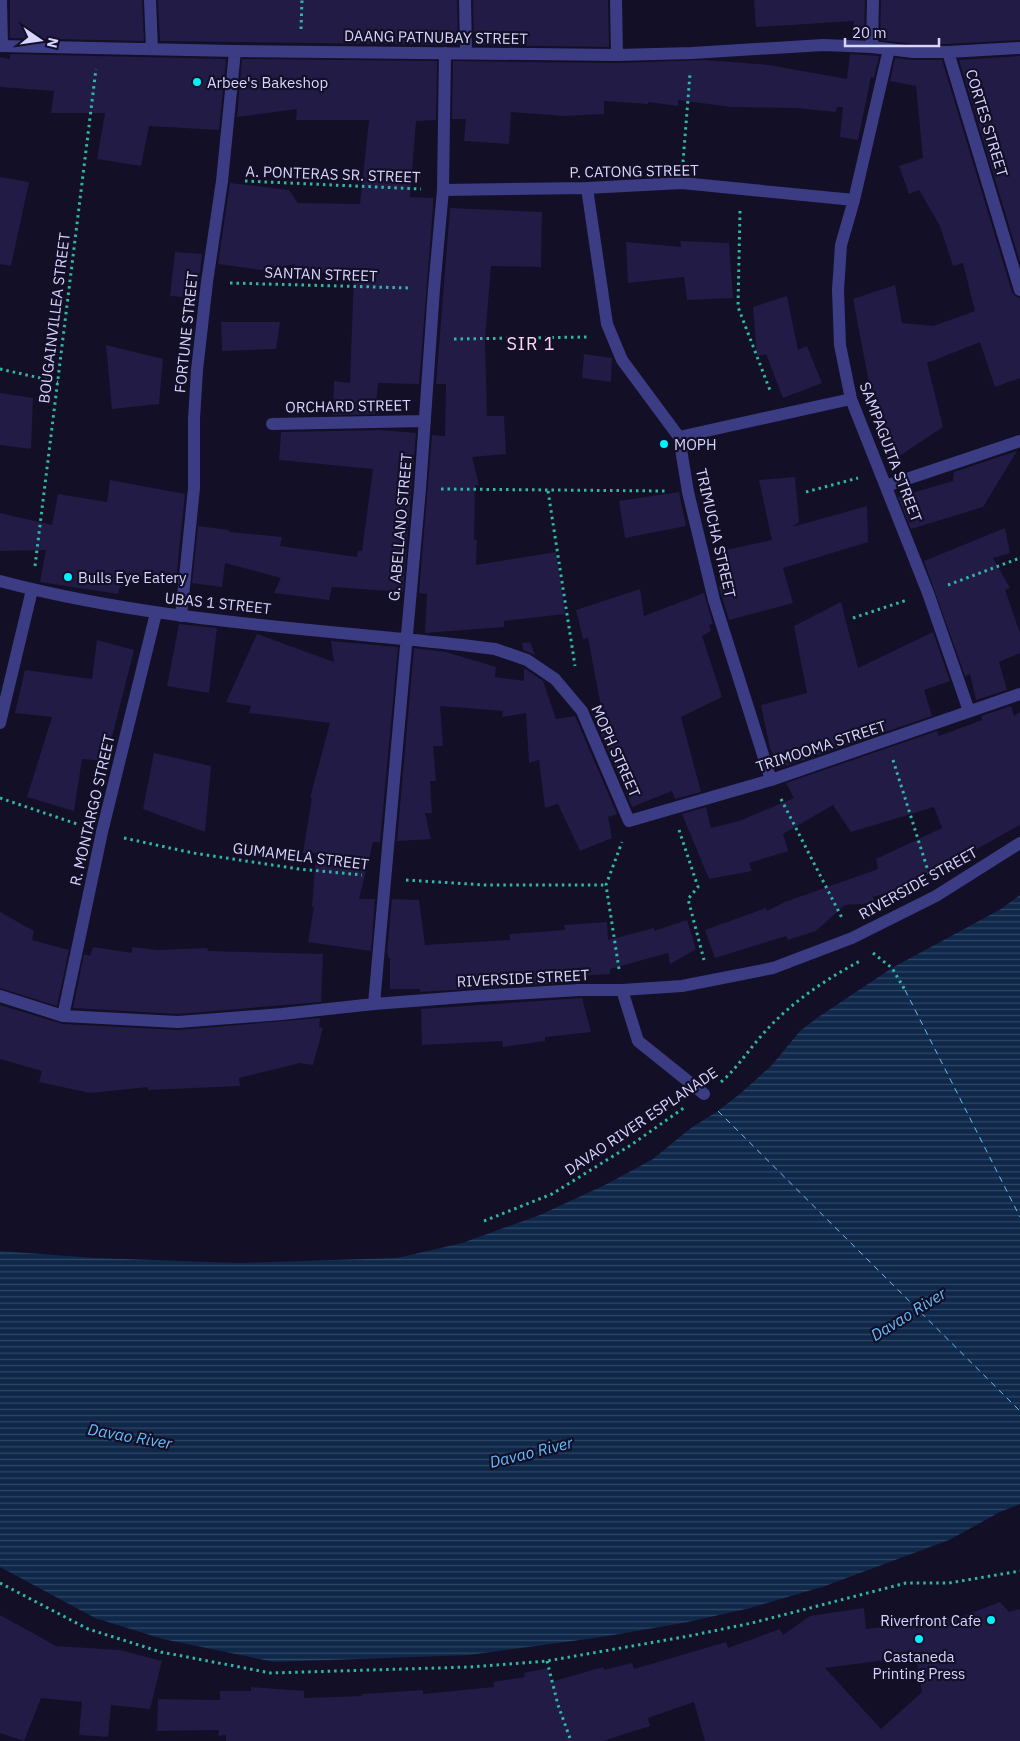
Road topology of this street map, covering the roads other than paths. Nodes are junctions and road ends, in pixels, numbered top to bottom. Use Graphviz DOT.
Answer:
graph roads {
  1 [pos="2,0"];
  2 [pos="150,0"];
  3 [pos="465,0"];
  4 [pos="616,0"];
  5 [pos="873,0"];
  6 [pos="1,46"];
  7 [pos="872,47"];
  8 [pos="1020,48"];
  9 [pos="889,49"];
  10 [pos="152,50"];
  11 [pos="235,51"];
  12 [pos="948,52"];
  13 [pos="445,53"];
  14 [pos="466,53"];
  15 [pos="617,55"];
  16 [pos="587,188"];
  17 [pos="443,190"];
  18 [pos="854,200"];
  19 [pos="1015,254"];
  20 [pos="1020,290"];
  21 [pos="851,399"];
  22 [pos="425,420"];
  23 [pos="272,424"];
  24 [pos="679,437"];
  25 [pos="1020,441"];
  26 [pos="886,486"];
  27 [pos="0,581"];
  28 [pos="32,590"];
  29 [pos="156,613"];
  30 [pos="180,616"];
  31 [pos="406,639"];
  32 [pos="1020,694"];
  33 [pos="969,711"];
  34 [pos="0,723"];
  35 [pos="771,780"];
  36 [pos="629,820"];
  37 [pos="1020,843"];
  38 [pos="622,990"];
  39 [pos="0,996"];
  40 [pos="374,1004"];
  41 [pos="63,1016"];
  42 [pos="704,1094"];
  1 -- 6 [label="street"];
  2 -- 10 [label="street"];
  3 -- 14 [label="street"];
  4 -- 15 [label="street"];
  5 -- 7 [label="street"];
  6 -- 10 [label="street, DAANG PATNUBAY STREET"];
  7 -- 9 [label="street, DAANG PATNUBAY STREET"];
  7 -- 15 [label="street, DAANG PATNUBAY STREET"];
  8 -- 12 [label="street, DAANG PATNUBAY STREET"];
  9 -- 12 [label="street, DAANG PATNUBAY STREET"];
  9 -- 18 [label="street, SAMPAGUITA STREET"];
  10 -- 11 [label="street, DAANG PATNUBAY STREET"];
  11 -- 13 [label="street, DAANG PATNUBAY STREET"];
  11 -- 30 [label="street, FORTUNE STREET"];
  12 -- 19 [label="street, CORTES STREET"];
  13 -- 14 [label="street, DAANG PATNUBAY STREET"];
  13 -- 17 [label="street, G. ABELLANO STREET"];
  14 -- 15 [label="street, DAANG PATNUBAY STREET"];
  16 -- 17 [label="street, P. CATONG STREET"];
  16 -- 18 [label="street, P. CATONG STREET"];
  16 -- 24 [label="street, TRIMUCHA STREET"];
  17 -- 22 [label="street, G. ABELLANO STREET"];
  18 -- 21 [label="street, SAMPAGUITA STREET"];
  19 -- 20 [label="street, CORTES STREET"];
  21 -- 24 [label="street"];
  21 -- 26 [label="street, SAMPAGUITA STREET"];
  22 -- 23 [label="street, ORCHARD STREET"];
  22 -- 31 [label="street, G. ABELLANO STREET"];
  24 -- 35 [label="street, TRIMUCHA STREET"];
  25 -- 26 [label="street"];
  26 -- 33 [label="street, SAMPAGUITA STREET"];
  27 -- 28 [label="street, UBAS 1 STREET"];
  28 -- 29 [label="street, UBAS 1 STREET"];
  28 -- 34 [label="street"];
  29 -- 30 [label="street, UBAS 1 STREET"];
  29 -- 41 [label="street, R. MONTARGO STREET"];
  30 -- 31 [label="street, UBAS 1 STREET"];
  31 -- 36 [label="street, MOPH STREET"];
  31 -- 40 [label="street, G. ABELLANO STREET"];
  32 -- 33 [label="street, TRIMOOMA STREET"];
  33 -- 35 [label="street, TRIMOOMA STREET"];
  35 -- 36 [label="street, TRIMOOMA STREET"];
  37 -- 38 [label="street, RIVERSIDE STREET"];
  38 -- 40 [label="street, RIVERSIDE STREET"];
  38 -- 42 [label="street"];
  39 -- 41 [label="street, RIVERSIDE STREET"];
  40 -- 41 [label="street, RIVERSIDE STREET"];
}
